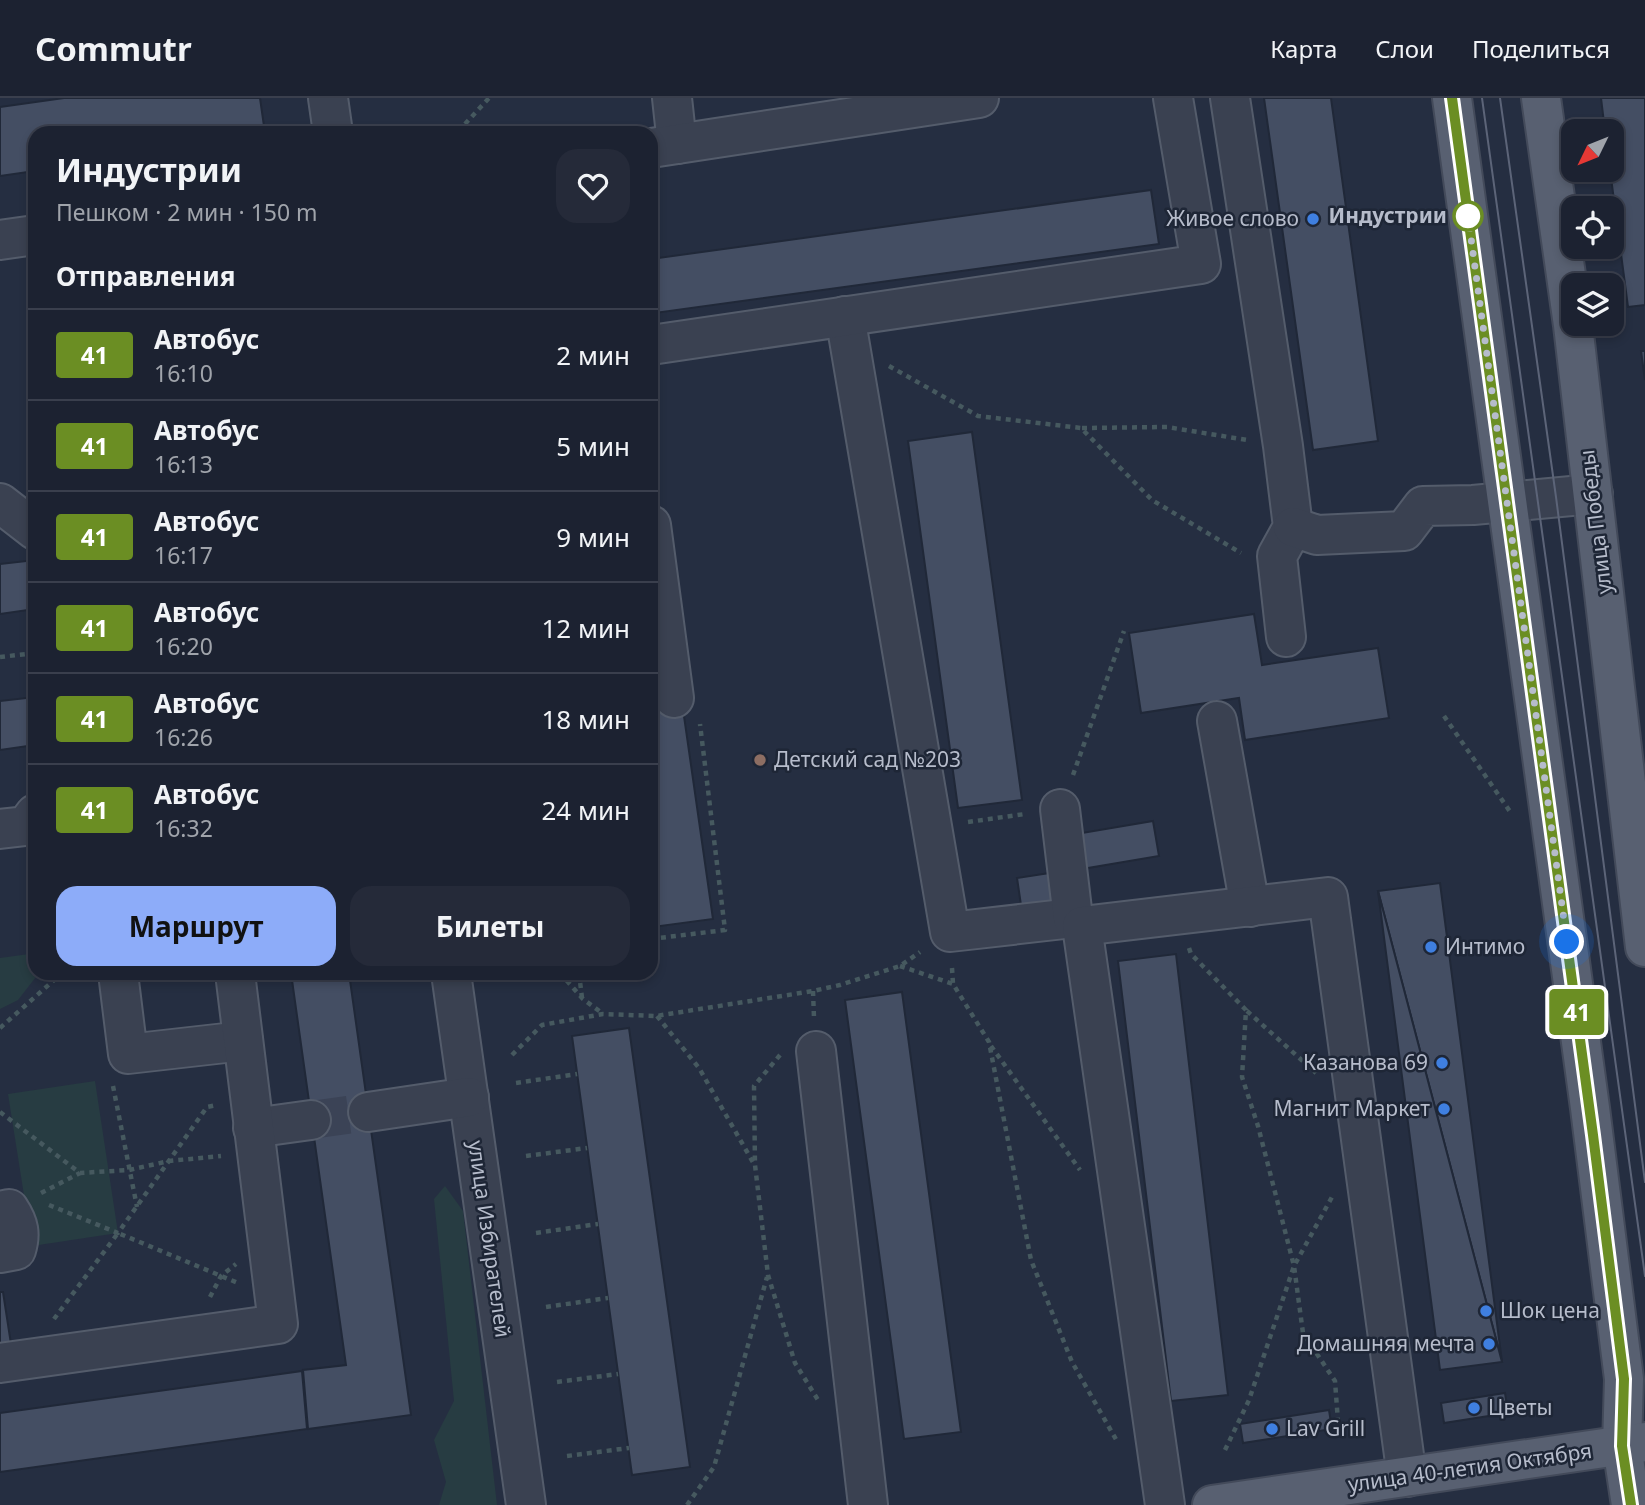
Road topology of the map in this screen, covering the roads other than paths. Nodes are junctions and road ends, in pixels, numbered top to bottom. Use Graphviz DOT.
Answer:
graph roads {
  1 [pos="328,98"];
  2 [pos="671,98"];
  3 [pos="1174,98"];
  4 [pos="1230,98"];
  5 [pos="1452,98"];
  6 [pos="1541,98"];
  7 [pos="962,99"];
  8 [pos="332,126"];
  9 [pos="664,146"];
  10 [pos="28,237"];
  11 [pos="0,240"];
  12 [pos="848,331"];
  13 [pos="658,345"];
  14 [pos="1593,494"];
  15 [pos="1508,501"];
  16 [pos="0,503"];
  17 [pos="28,525"];
  18 [pos="1293,527"];
  19 [pos="658,578"];
  20 [pos="1286,637"];
  21 [pos="674,698"];
  22 [pos="1217,722"];
  23 [pos="1060,809"];
  24 [pos="28,823"];
  25 [pos="0,829"];
  26 [pos="1251,907"];
  27 [pos="1078,922"];
  28 [pos="1645,947"];
  29 [pos="119,980"];
  30 [pos="236,980"];
  31 [pos="453,980"];
  32 [pos="803,1040"];
  33 [pos="243,1041"];
  34 [pos="469,1097"];
  35 [pos="368,1112"];
  36 [pos="311,1120"];
  37 [pos="253,1127"];
  38 [pos="14,1206"];
  39 [pos="0,1253"];
  40 [pos="12,1361"];
  41 [pos="1633,1444"];
  42 [pos="1407,1477"];
  43 [pos="526,1505"];
  44 [pos="868,1505"];
  45 [pos="1165,1505"];
  46 [pos="1212,1505"];
  47 [pos="1631,1505"];
  1 -- 8 [label="street"];
  2 -- 9 [label="street"];
  3 -- 12 [label="street"];
  4 -- 18 [label="street"];
  5 -- 15 [label="main road"];
  6 -- 14 [label="main road, улица Победы"];
  7 -- 9 [label="street"];
  10 -- 11 [label="street"];
  12 -- 13 [label="street"];
  12 -- 27 [label="street"];
  14 -- 15 [label="street"];
  14 -- 28 [label="main road, улица Победы"];
  15 -- 18 [label="street"];
  15 -- 41 [label="main road"];
  16 -- 17 [label="street"];
  18 -- 20 [label="street"];
  19 -- 21 [label="street"];
  22 -- 26 [label="street"];
  23 -- 27 [label="street"];
  24 -- 25 [label="street"];
  26 -- 27 [label="street"];
  26 -- 42 [label="street"];
  27 -- 45 [label="street"];
  29 -- 33 [label="street"];
  30 -- 33 [label="street"];
  31 -- 34 [label="street, улица Избирателей"];
  32 -- 44 [label="street"];
  33 -- 37 [label="street"];
  34 -- 35 [label="street"];
  34 -- 43 [label="street, улица Избирателей"];
  36 -- 37 [label="street"];
  37 -- 40 [label="street"];
  38 -- 39 [label="street"];
  41 -- 42 [label="main road, улица 40-летия Октября"];
  41 -- 47 [label="main road"];
  42 -- 46 [label="main road, улица 40-летия Октября"];
}
